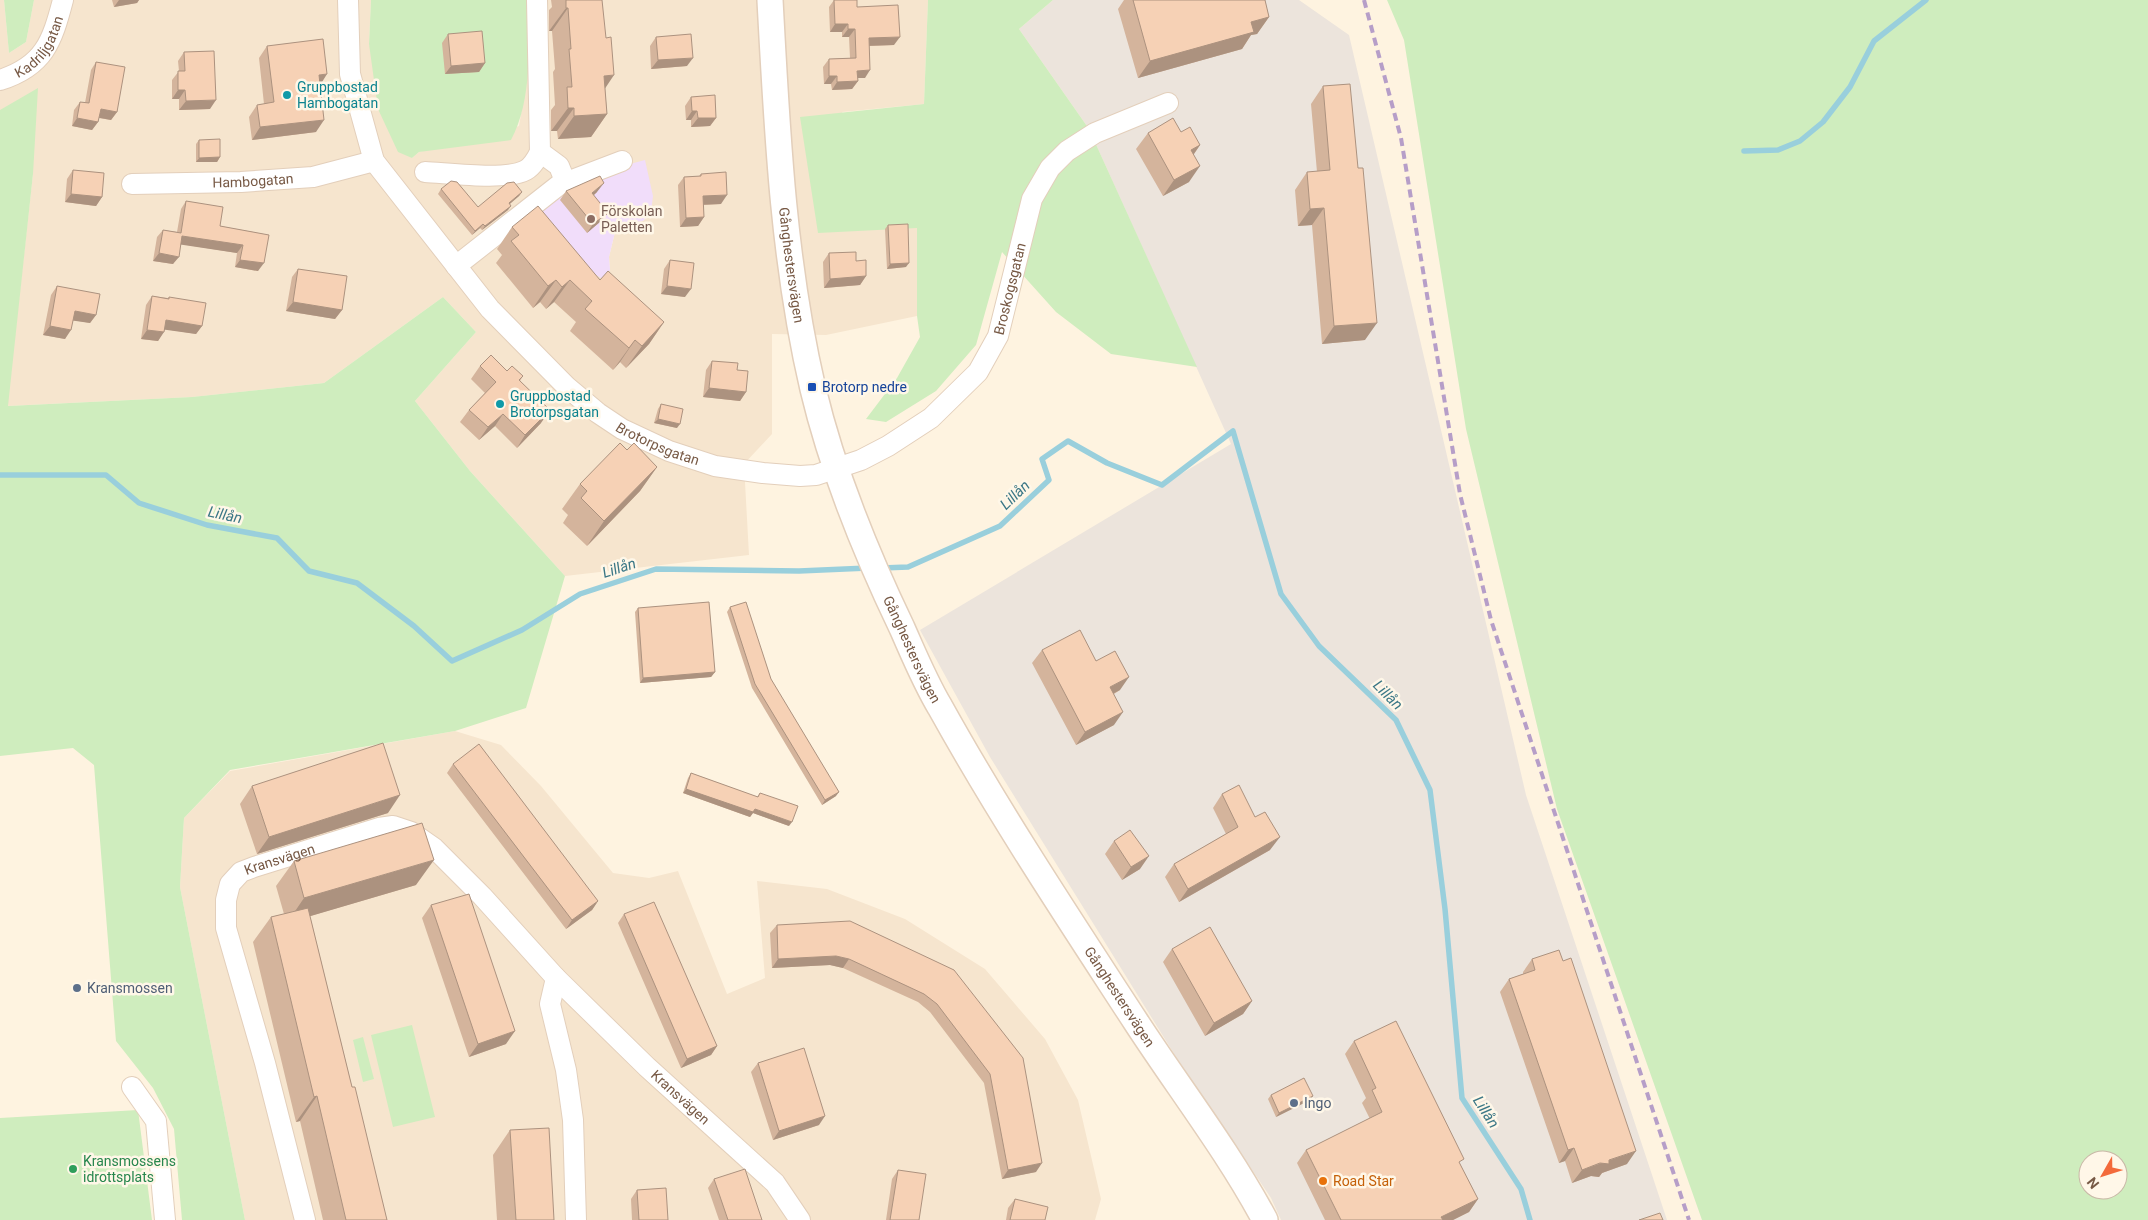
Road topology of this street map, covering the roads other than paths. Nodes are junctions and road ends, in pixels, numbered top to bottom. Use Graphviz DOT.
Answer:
graph roads {
  1 [pos="63,0"];
  2 [pos="348,0"];
  3 [pos="537,0"];
  4 [pos="770,0"];
  5 [pos="0,80"];
  6 [pos="1168,103"];
  7 [pos="540,152"];
  8 [pos="374,161"];
  9 [pos="622,161"];
  10 [pos="425,172"];
  11 [pos="565,181"];
  12 [pos="132,184"];
  13 [pos="456,266"];
  14 [pos="834,469"];
  15 [pos="556,978"];
  16 [pos="132,1087"];
  17 [pos="1262,1219"];
  18 [pos="164,1220"];
  19 [pos="305,1220"];
  20 [pos="576,1220"];
  21 [pos="800,1220"];
  1 -- 5 [label="street, Kadriljgatan"];
  2 -- 8 [label="street, Brotorpsgatan"];
  3 -- 7 [label="street"];
  4 -- 14 [label="street, Gånghestersvägen"];
  6 -- 14 [label="street, Broskogsgatan"];
  7 -- 10 [label="street"];
  7 -- 11 [label="street"];
  8 -- 12 [label="street, Hambogatan"];
  8 -- 13 [label="street, Brotorpsgatan"];
  9 -- 11 [label="street"];
  11 -- 13 [label="street"];
  13 -- 14 [label="street, Brotorpsgatan"];
  14 -- 17 [label="street, Gånghestersvägen"];
  15 -- 19 [label="street, Kransvägen"];
  15 -- 20 [label="street"];
  15 -- 21 [label="street, Kransvägen"];
  16 -- 18 [label="street"];
}
